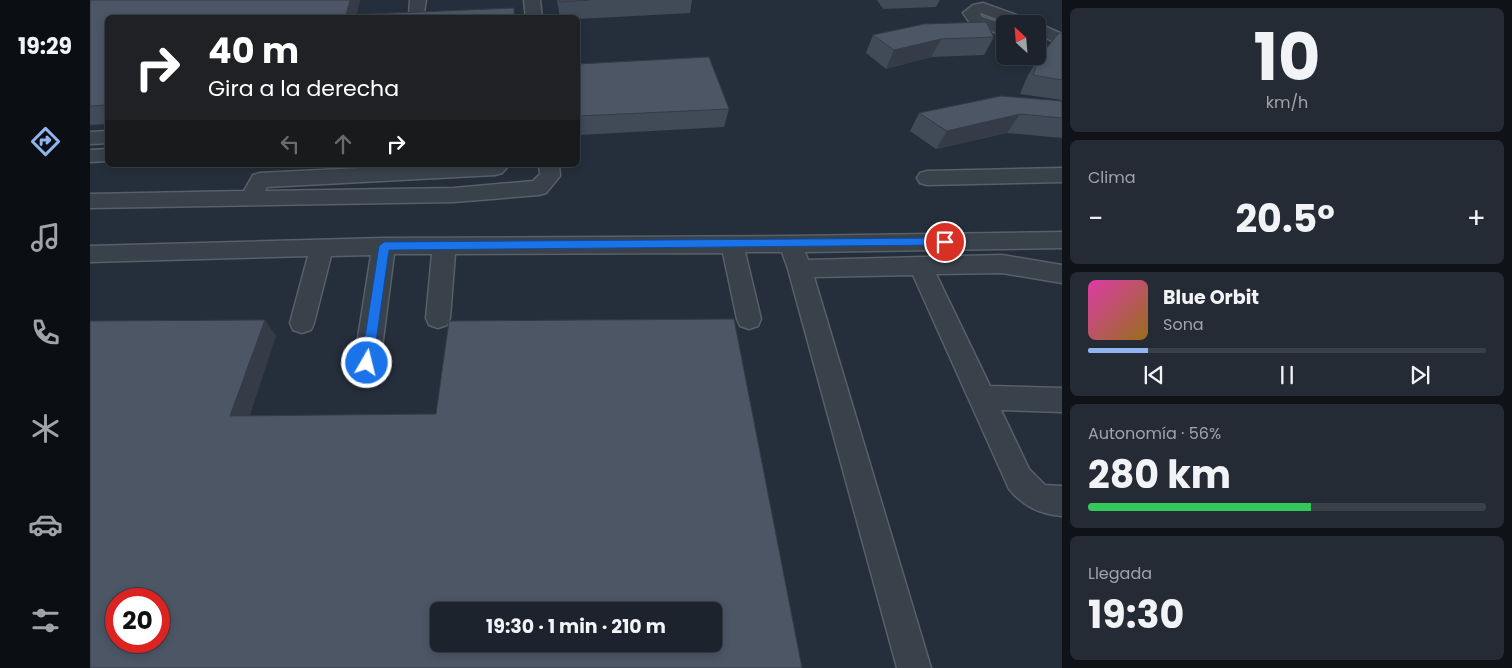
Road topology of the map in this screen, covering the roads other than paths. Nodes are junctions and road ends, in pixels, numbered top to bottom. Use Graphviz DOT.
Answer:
graph roads {
  1 [pos="532,0"];
  2 [pos="534,15"];
  3 [pos="1002,15"];
  4 [pos="996,28"];
  5 [pos="1046,32"];
  6 [pos="1062,41"];
  7 [pos="1046,42"];
  8 [pos="105,137"];
  9 [pos="90,138"];
  10 [pos="105,155"];
  11 [pos="90,156"];
  12 [pos="333,167"];
  13 [pos="497,167"];
  14 [pos="549,167"];
  15 [pos="1062,175"];
  16 [pos="927,178"];
  17 [pos="260,180"];
  18 [pos="251,198"];
  19 [pos="90,201"];
  20 [pos="1062,240"];
  21 [pos="732,244"];
  22 [pos="790,244"];
  23 [pos="384,246"];
  24 [pos="444,246"];
  25 [pos="322,248"];
  26 [pos="90,254"];
  27 [pos="921,266"];
  28 [pos="800,269"];
  29 [pos="1062,274"];
  30 [pos="438,318"];
  31 [pos="749,319"];
  32 [pos="302,323"];
  33 [pos="367,363"];
  34 [pos="982,398"];
  35 [pos="1062,400"];
  36 [pos="1062,501"];
  37 [pos="914,668"];
  1 -- 2 [label="lane"];
  3 -- 4 [label="lane"];
  5 -- 6 [label="lane"];
  6 -- 7 [label="lane"];
  8 -- 9 [label="lane"];
  10 -- 11 [label="lane"];
  12 -- 17 [label="lane"];
  13 -- 17 [label="lane"];
  14 -- 18 [label="lane"];
  15 -- 16 [label="lane"];
  17 -- 18 [label="lane"];
  18 -- 19 [label="lane"];
  20 -- 22 [label="lane"];
  21 -- 22 [label="lane"];
  21 -- 24 [label="lane"];
  21 -- 31 [label="lane"];
  22 -- 28 [label="lane"];
  23 -- 24 [label="lane"];
  23 -- 25 [label="lane"];
  23 -- 33 [label="lane"];
  24 -- 30 [label="lane"];
  25 -- 26 [label="lane"];
  25 -- 32 [label="lane"];
  27 -- 28 [label="lane"];
  27 -- 29 [label="lane"];
  27 -- 34 [label="lane"];
  28 -- 37 [label="lane"];
  34 -- 35 [label="lane"];
  34 -- 36 [label="lane"];
}
